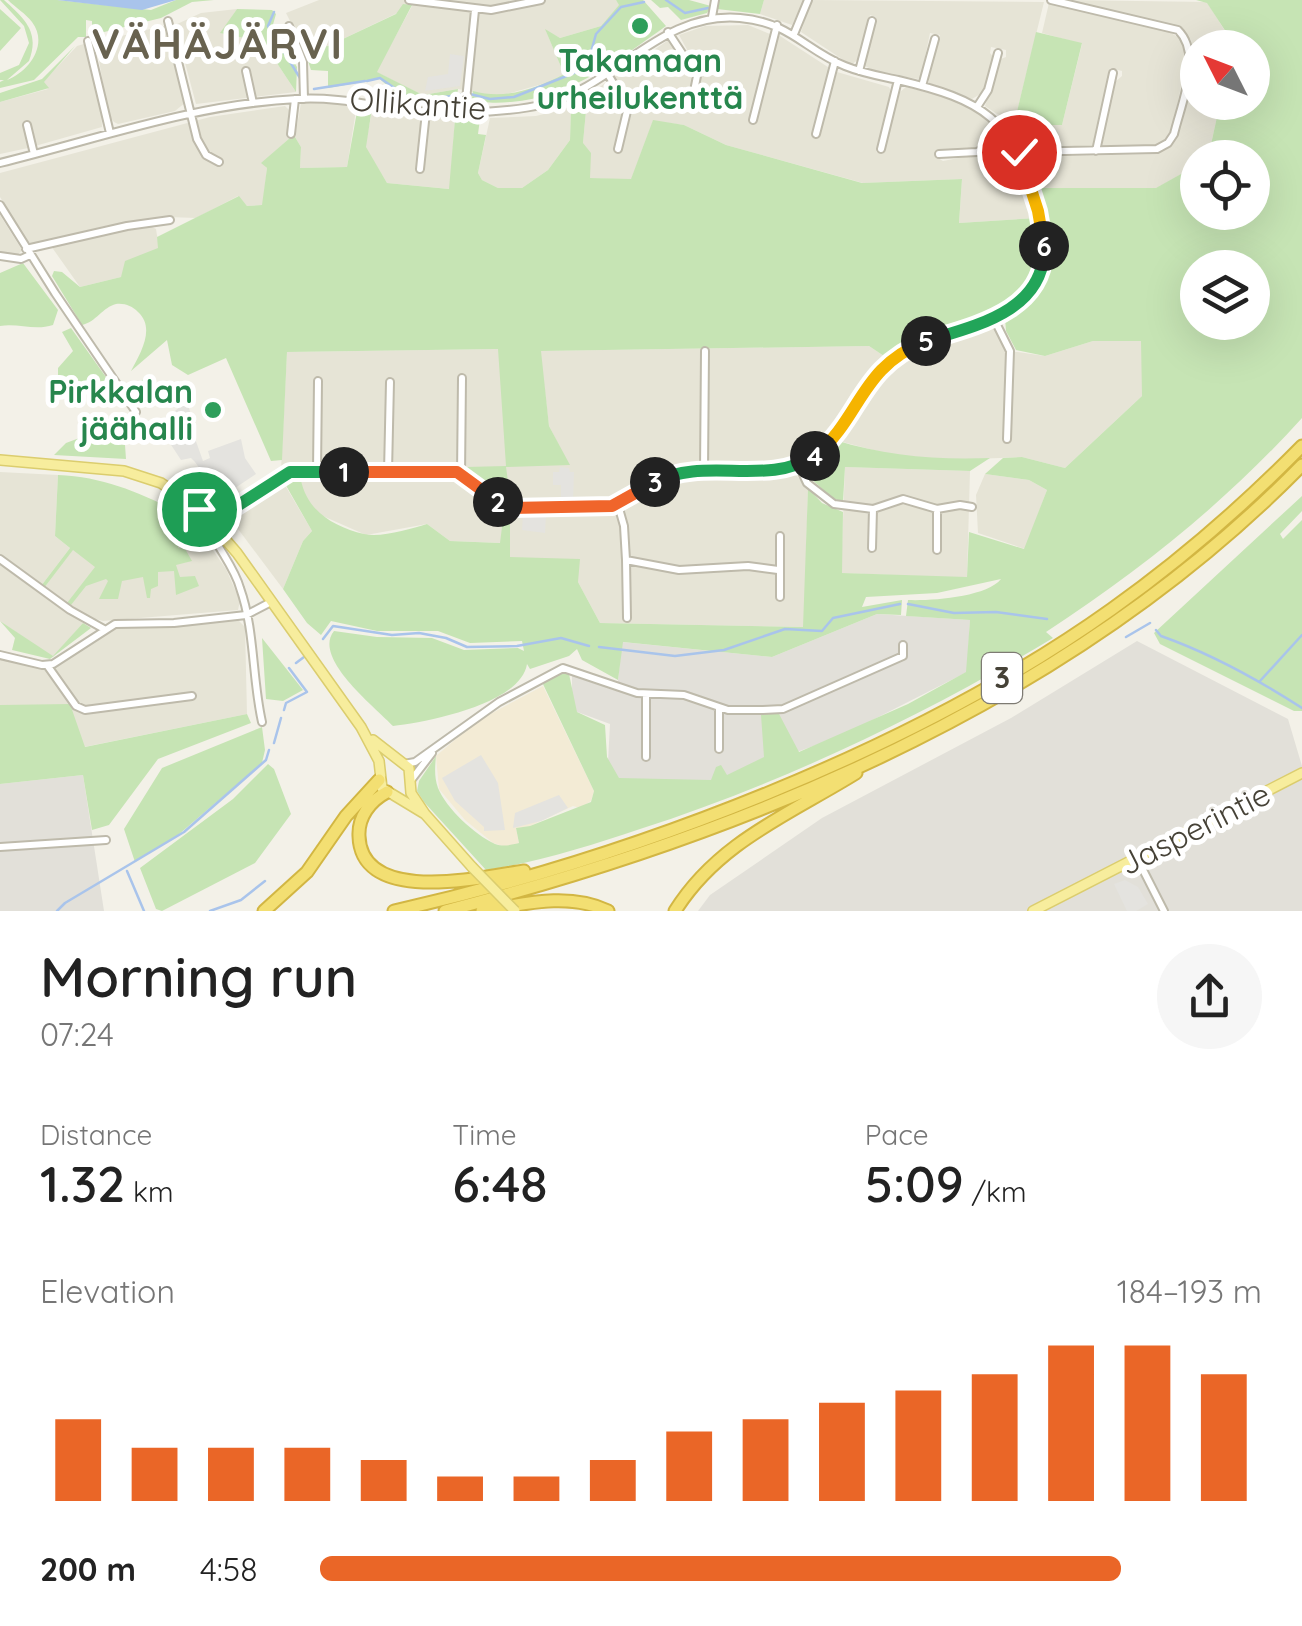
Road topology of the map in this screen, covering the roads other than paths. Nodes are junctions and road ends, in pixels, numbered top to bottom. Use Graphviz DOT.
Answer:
graph roads {
  1 [pos="408,0"];
  2 [pos="541,0"];
  3 [pos="715,0"];
  4 [pos="808,0"];
  5 [pos="1051,0"];
  6 [pos="475,10"];
  7 [pos="712,18"];
  8 [pos="168,21"];
  9 [pos="872,21"];
  10 [pos="776,25"];
  11 [pos="289,26"];
  12 [pos="668,32"];
  13 [pos="794,34"];
  14 [pos="935,39"];
  15 [pos="88,40"];
  16 [pos="998,53"];
  17 [pos="835,61"];
  18 [pos="246,70"];
  19 [pos="859,71"];
  20 [pos="607,73"];
  21 [pos="1113,73"];
  22 [pos="898,80"];
  23 [pos="922,86"];
  24 [pos="300,99"];
  25 [pos="692,101"];
  26 [pos="253,103"];
  27 [pos="977,107"];
  28 [pos="464,110"];
  29 [pos="426,112"];
  30 [pos="192,114"];
  31 [pos="753,120"];
  32 [pos="27,125"];
  33 [pos="110,133"];
  34 [pos="291,134"];
  35 [pos="816,134"];
  36 [pos="1010,136"];
  37 [pos="618,150"];
  38 [pos="881,150"];
  39 [pos="1096,151"];
  40 [pos="1019,152"];
  41 [pos="34,154"];
  42 [pos="939,154"];
  43 [pos="219,162"];
  44 [pos="0,163"];
  45 [pos="420,169"];
  46 [pos="0,205"];
  47 [pos="170,220"];
  48 [pos="28,252"];
  49 [pos="0,256"];
  50 [pos="994,319"];
  51 [pos="704,351"];
  52 [pos="462,378"];
  53 [pos="318,381"];
  54 [pos="390,382"];
  55 [pos="136,412"];
  56 [pos="1007,439"];
  57 [pos="1302,446"];
  58 [pos="0,460"];
  59 [pos="1302,465"];
  60 [pos="798,466"];
  61 [pos="317,471"];
  62 [pos="388,472"];
  63 [pos="704,472"];
  64 [pos="462,475"];
  65 [pos="618,504"];
  66 [pos="972,507"];
  67 [pos="873,509"];
  68 [pos="937,509"];
  69 [pos="212,522"];
  70 [pos="780,536"];
  71 [pos="218,546"];
  72 [pos="872,548"];
  73 [pos="938,550"];
  74 [pos="0,559"];
  75 [pos="626,560"];
  76 [pos="778,570"];
  77 [pos="780,597"];
  78 [pos="270,602"];
  79 [pos="246,615"];
  80 [pos="628,618"];
  81 [pos="104,629"];
  82 [pos="904,645"];
  83 [pos="0,655"];
  84 [pos="47,665"];
  85 [pos="646,694"];
  86 [pos="192,696"];
  87 [pos="719,708"];
  88 [pos="262,722"];
  89 [pos="361,727"];
  90 [pos="899,746"];
  91 [pos="435,748"];
  92 [pos="719,749"];
  93 [pos="646,757"];
  94 [pos="401,763"];
  95 [pos="1302,773"];
  96 [pos="380,774"];
  97 [pos="410,783"];
  98 [pos="389,793"];
  99 [pos="425,814"];
  100 [pos="106,840"];
  101 [pos="0,847"];
  102 [pos="1136,858"];
  103 [pos="563,865"];
  104 [pos="264,911"];
  105 [pos="394,911"];
  106 [pos="445,911"];
  107 [pos="482,911"];
  108 [pos="515,911"];
  109 [pos="608,911"];
  110 [pos="675,911"];
  111 [pos="1034,911"];
  112 [pos="1164,911"];
  1 -- 6 [label="street"];
  2 -- 6 [label="street"];
  3 -- 7 [label="street"];
  4 -- 13 [label="street"];
  5 -- 39 [label="street"];
  6 -- 28 [label="street"];
  7 -- 10 [label="street, Ollikantie"];
  7 -- 12 [label="street, Ollikantie"];
  8 -- 30 [label="street"];
  9 -- 19 [label="street"];
  10 -- 13 [label="street, Ollikantie"];
  10 -- 31 [label="street"];
  11 -- 24 [label="street"];
  12 -- 20 [label="street, Ollikantie"];
  12 -- 25 [label="street"];
  13 -- 17 [label="street, Ollikantie"];
  14 -- 23 [label="street"];
  15 -- 33 [label="street"];
  16 -- 27 [label="street"];
  17 -- 19 [label="street, Ollikantie"];
  17 -- 35 [label="street"];
  18 -- 26 [label="street"];
  19 -- 22 [label="street, Ollikantie"];
  20 -- 28 [label="street, Ollikantie"];
  20 -- 37 [label="street"];
  21 -- 39 [label="street"];
  22 -- 23 [label="street, Ollikantie"];
  22 -- 38 [label="street"];
  23 -- 27 [label="street, Ollikantie"];
  24 -- 26 [label="street, Ollikantie"];
  24 -- 29 [label="street, Ollikantie"];
  24 -- 34 [label="street"];
  26 -- 30 [label="street, Ollikantie"];
  27 -- 36 [label="street, Ollikantie"];
  28 -- 29 [label="street, Ollikantie"];
  29 -- 45 [label="street"];
  30 -- 33 [label="street, Ollikantie"];
  30 -- 43 [label="street"];
  32 -- 41 [label="street"];
  33 -- 41 [label="street, Ollikantie"];
  36 -- 40 [label="street, Ollikantie"];
  36 -- 42 [label="street"];
  39 -- 40 [label="street"];
  40 -- 50 [label="street, Ollikantie"];
  41 -- 44 [label="street, Ollikantie"];
  46 -- 48 [label="street"];
  47 -- 48 [label="street"];
  48 -- 49 [label="street"];
  48 -- 55 [label="street"];
  50 -- 56 [label="street"];
  50 -- 60 [label="street"];
  51 -- 63 [label="street"];
  52 -- 64 [label="street"];
  53 -- 61 [label="street"];
  54 -- 62 [label="street"];
  57 -- 103 [label="highway, 3"];
  58 -- 69 [label="main road"];
  59 -- 90 [label="highway, 3"];
  60 -- 63 [label="street"];
  60 -- 67 [label="street"];
  61 -- 62 [label="street"];
  61 -- 69 [label="street"];
  62 -- 64 [label="street"];
  63 -- 65 [label="street"];
  64 -- 65 [label="street"];
  65 -- 75 [label="street"];
  66 -- 68 [label="street"];
  67 -- 68 [label="street"];
  67 -- 72 [label="street"];
  68 -- 73 [label="street"];
  69 -- 78 [label="main road"];
  70 -- 76 [label="street"];
  71 -- 79 [label="street"];
  74 -- 81 [label="street"];
  75 -- 76 [label="street"];
  75 -- 80 [label="street"];
  76 -- 77 [label="street"];
  78 -- 79 [label="street"];
  78 -- 89 [label="main road"];
  79 -- 81 [label="street"];
  79 -- 88 [label="street"];
  81 -- 84 [label="street"];
  82 -- 87 [label="street"];
  83 -- 84 [label="street"];
  84 -- 86 [label="street"];
  85 -- 87 [label="street"];
  85 -- 91 [label="street"];
  85 -- 93 [label="street"];
  87 -- 92 [label="street"];
  89 -- 94 [label="main road"];
  89 -- 96 [label="main road"];
  90 -- 106 [label="highway, 3"];
  90 -- 110 [label="highway"];
  91 -- 94 [label="street"];
  91 -- 97 [label="street"];
  94 -- 96 [label="main road"];
  94 -- 97 [label="main road"];
  95 -- 102 [label="main road, Jasperintie"];
  96 -- 98 [label="main road"];
  96 -- 104 [label="highway"];
  97 -- 98 [label="main road"];
  97 -- 99 [label="main road"];
  98 -- 99 [label="main road"];
  98 -- 103 [label="highway"];
  99 -- 108 [label="main road, bridge"];
  100 -- 101 [label="street"];
  102 -- 111 [label="main road, Jasperintie"];
  102 -- 112 [label="street"];
  103 -- 105 [label="highway, 3"];
  107 -- 109 [label="highway"];
}
